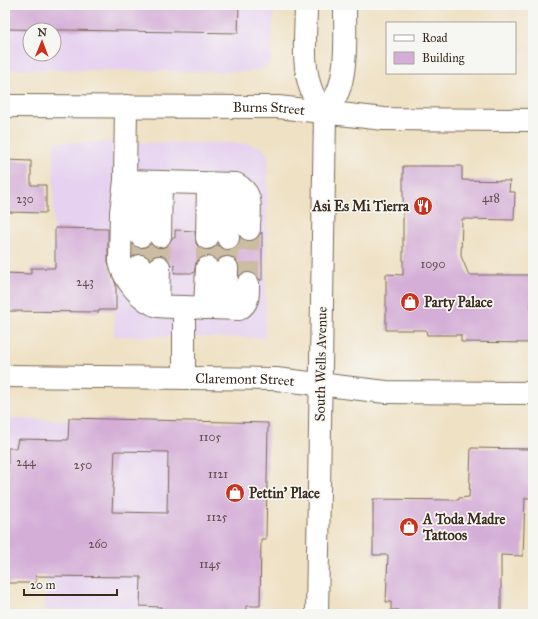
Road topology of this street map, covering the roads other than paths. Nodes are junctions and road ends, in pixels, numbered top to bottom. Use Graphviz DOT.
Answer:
graph roads {
  1 [pos="306,5"];
  2 [pos="345,5"];
  3 [pos="5,106"];
  4 [pos="126,106"];
  5 [pos="325,113"];
  6 [pos="533,120"];
  7 [pos="143,182"];
  8 [pos="219,184"];
  9 [pos="249,229"];
  10 [pos="151,236"];
  11 [pos="218,238"];
  12 [pos="217,268"];
  13 [pos="248,284"];
  14 [pos="139,292"];
  15 [pos="158,306"];
  16 [pos="205,308"];
  17 [pos="5,376"];
  18 [pos="184,378"];
  19 [pos="320,384"];
  20 [pos="533,393"];
  21 [pos="317,614"];
  1 -- 5 [label="street"];
  2 -- 5 [label="street"];
  3 -- 4 [label="street, Burns Street"];
  4 -- 5 [label="street, Burns Street"];
  4 -- 7 [label="street"];
  5 -- 6 [label="street, Burns Street"];
  5 -- 19 [label="street, South Wells Avenue"];
  7 -- 8 [label="street"];
  7 -- 10 [label="street"];
  7 -- 14 [label="street"];
  8 -- 9 [label="street"];
  8 -- 11 [label="street"];
  12 -- 16 [label="street"];
  13 -- 16 [label="street"];
  14 -- 15 [label="street"];
  14 -- 15 [label="street"];
  15 -- 16 [label="street"];
  16 -- 18 [label="street"];
  17 -- 18 [label="street, Claremont Street"];
  18 -- 19 [label="street, Claremont Street"];
  19 -- 20 [label="street, Claremont Street"];
  19 -- 21 [label="street, South Wells Avenue"];
}
